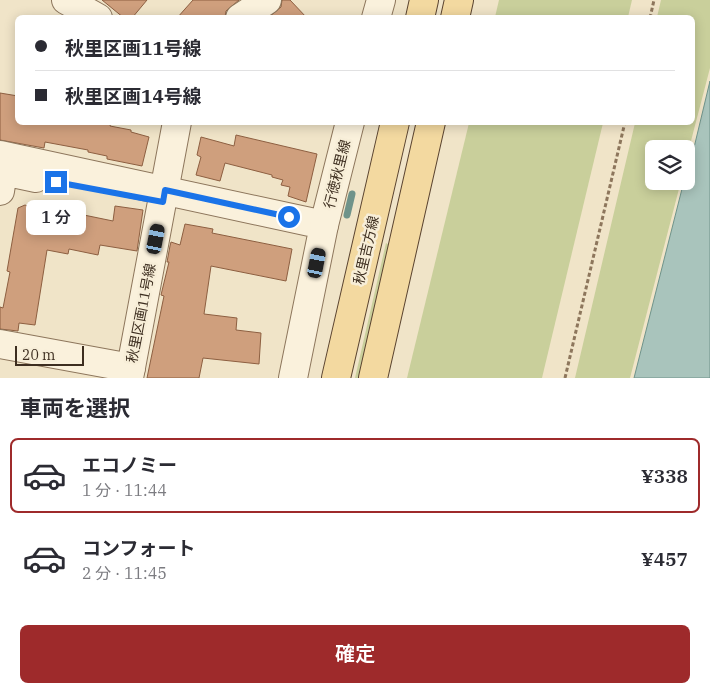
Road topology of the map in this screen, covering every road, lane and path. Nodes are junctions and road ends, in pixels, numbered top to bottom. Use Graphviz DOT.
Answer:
graph roads {
  1 [pos="66,0"];
  2 [pos="267,0"];
  3 [pos="381,0"];
  4 [pos="424,0"];
  5 [pos="459,0"];
  6 [pos="654,0"];
  7 [pos="93,15"];
  8 [pos="244,15"];
  9 [pos="377,15"];
  10 [pos="421,15"];
  11 [pos="456,15"];
  12 [pos="651,15"];
  13 [pos="176,125"];
  14 [pos="349,125"];
  15 [pos="394,125"];
  16 [pos="430,125"];
  17 [pos="624,125"];
  18 [pos="2,168"];
  19 [pos="164,196"];
  20 [pos="324,225"];
  21 [pos="298,231"];
  22 [pos="364,257"];
  23 [pos="0,344"];
  24 [pos="130,373"];
  25 [pos="293,378"];
  26 [pos="329,378"];
  27 [pos="336,378"];
  28 [pos="373,378"];
  29 [pos="565,378"];
  1 -- 7 [label="street"];
  2 -- 8 [label="street"];
  3 -- 9 [label="street"];
  4 -- 10 [label="main road"];
  5 -- 11 [label="main road"];
  6 -- 12 [label="path"];
  13 -- 19 [label="street, 秋里区画11号線"];
  14 -- 20 [label="street, 行徳秋里線"];
  15 -- 22 [label="main road, 秋里吉方線"];
  16 -- 28 [label="main road"];
  17 -- 29 [label="path"];
  18 -- 19 [label="street"];
  19 -- 20 [label="street"];
  19 -- 21 [label="street"];
  19 -- 24 [label="street, 秋里区画11号線"];
  20 -- 25 [label="street"];
  22 -- 26 [label="street"];
  22 -- 27 [label="main road, 秋里吉方線"];
  23 -- 24 [label="street"];
}
